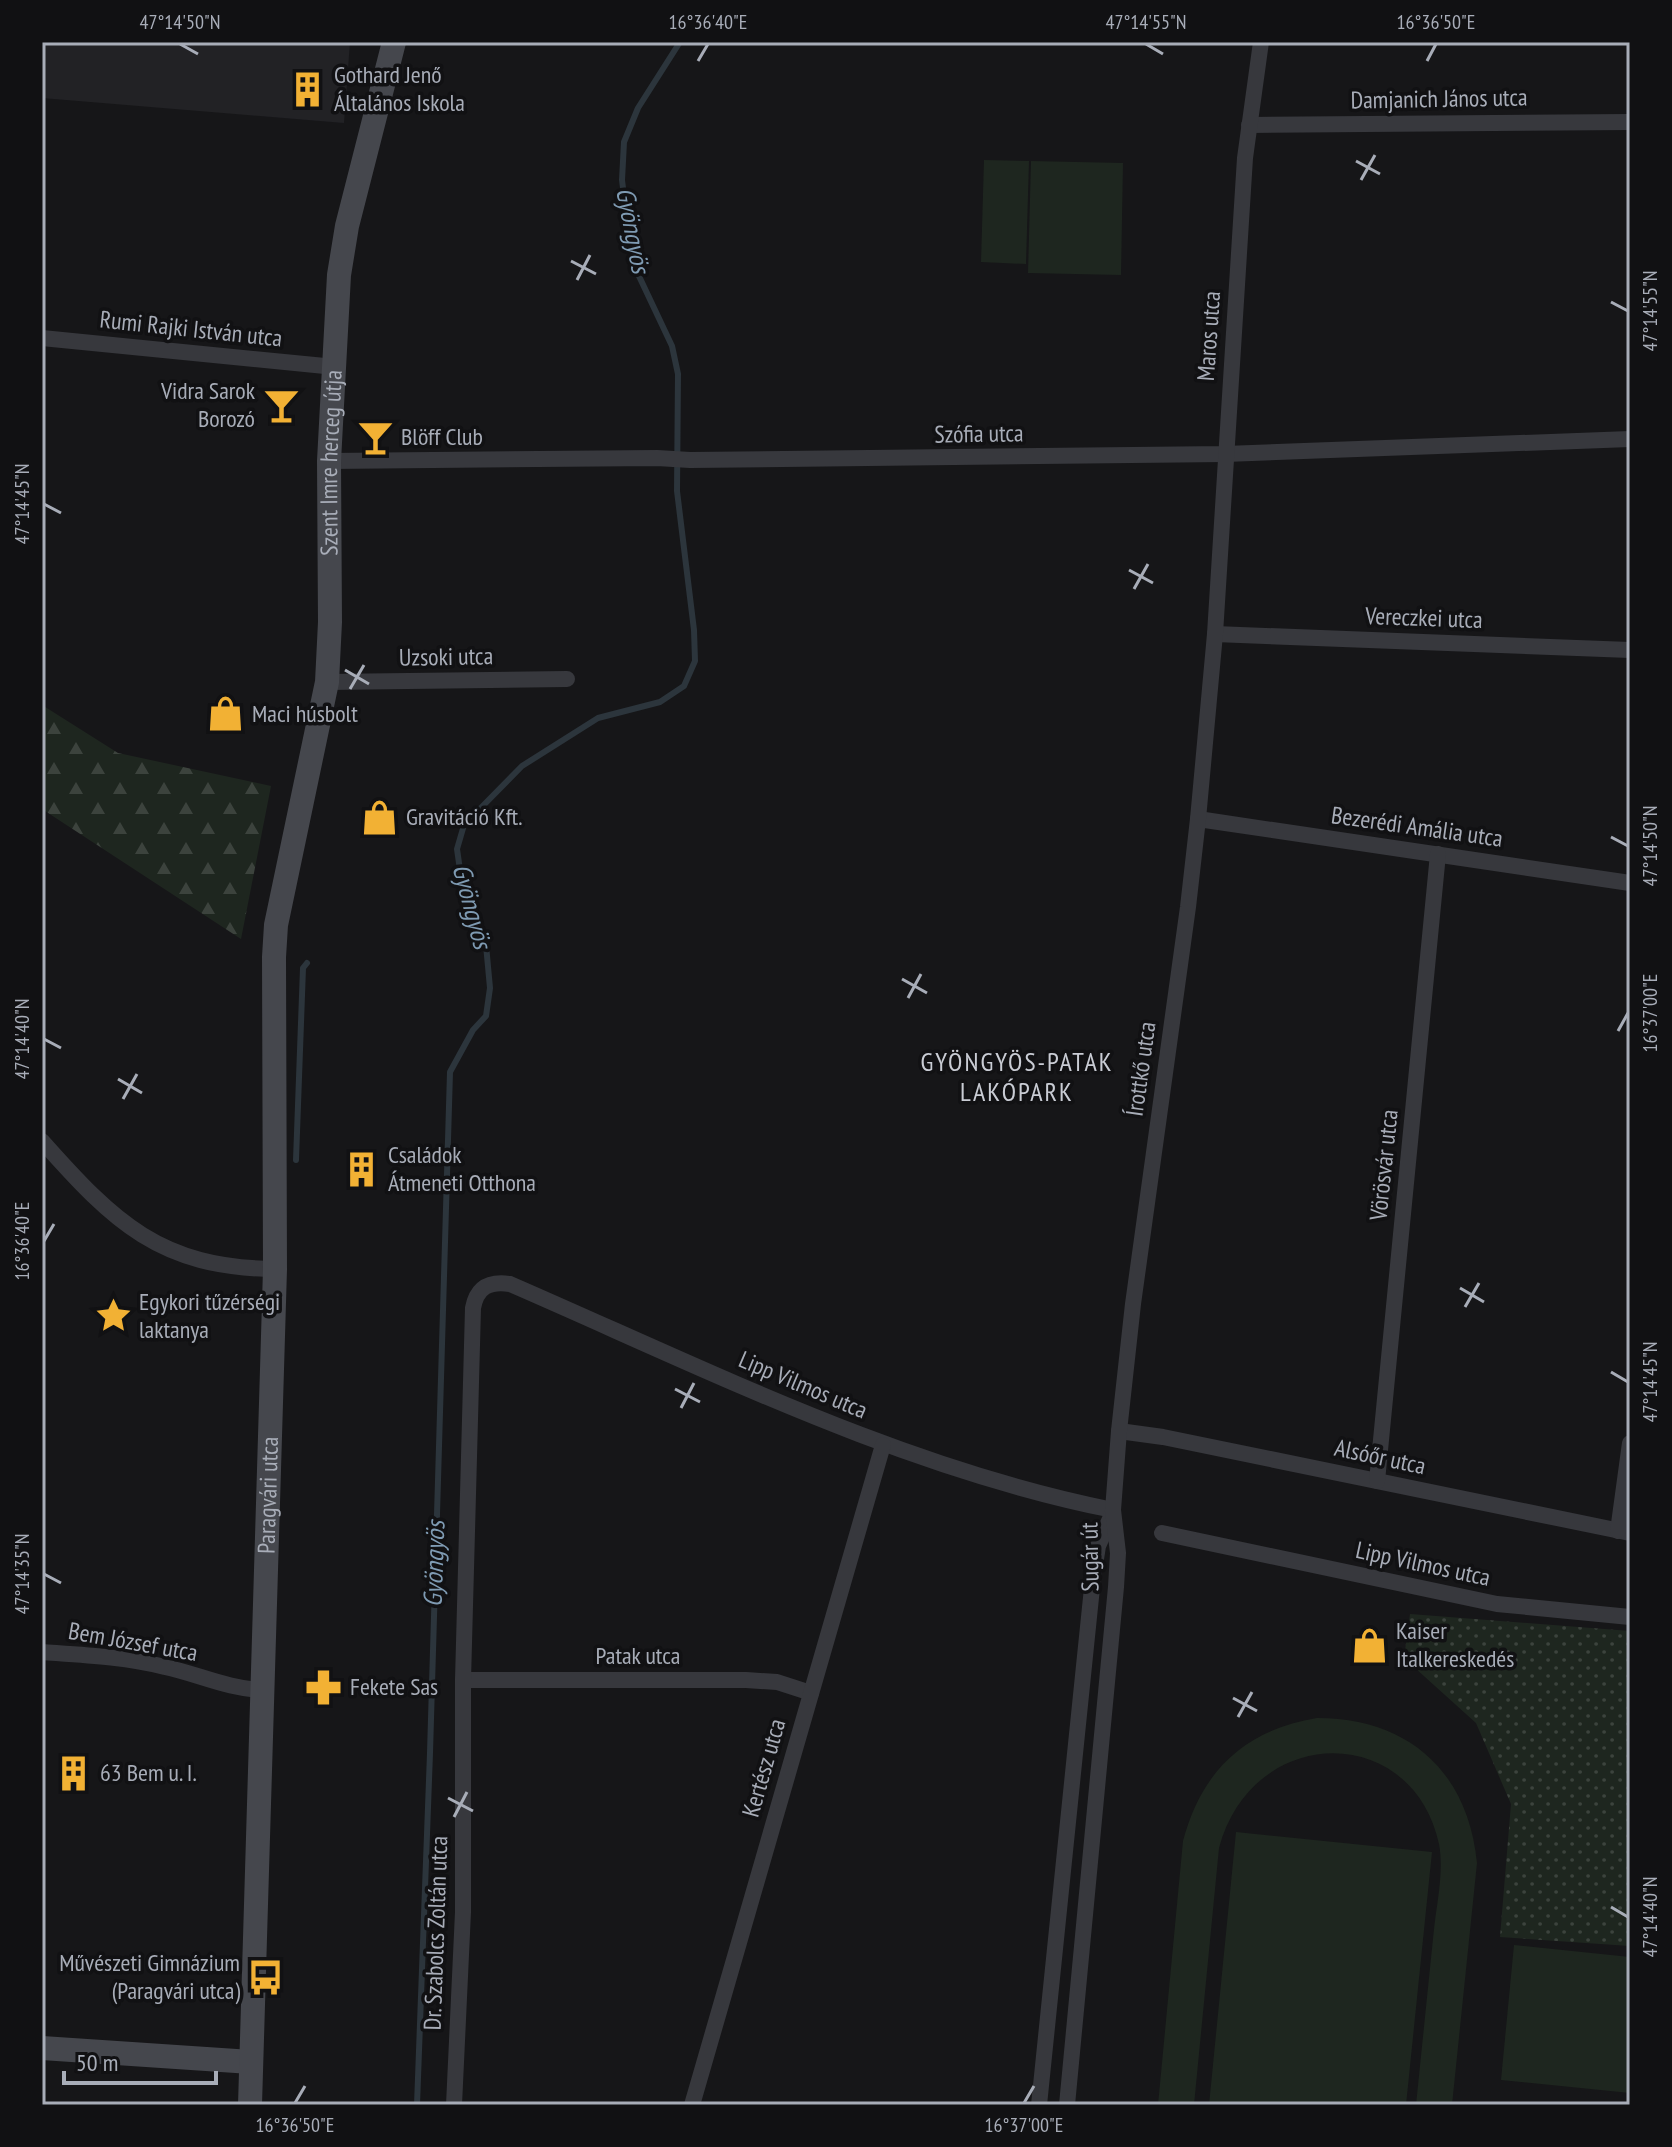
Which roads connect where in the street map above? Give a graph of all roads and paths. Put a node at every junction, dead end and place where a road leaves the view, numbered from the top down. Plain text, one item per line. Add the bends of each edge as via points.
1 (394, 42) edge
2 (1261, 42) edge
3 (1630, 122) edge
4 (1249, 125) junction
5 (42, 338) edge
6 (335, 367) junction
7 (1630, 439) edge
8 (1225, 454) junction
9 (329, 461) junction
10 (1215, 634) junction
11 (1630, 650) edge
12 (567, 679) dead end
13 (327, 682) junction
14 (1198, 819) junction
15 (1438, 854) junction
16 (1630, 883) edge
17 (284, 887) joint
18 (42, 1141) edge
19 (275, 1269) junction
20 (483, 1286) joint
21 (1119, 1431) junction
22 (1630, 1443) edge
23 (883, 1445) junction
24 (1377, 1481) junction
25 (1113, 1510) junction
26 (1624, 1532) edge
27 (1162, 1533) dead end
28 (1630, 1617) edge
29 (42, 1652) edge
30 (463, 1680) junction
31 (262, 1690) junction
32 (811, 1693) junction
33 (42, 2048) edge
34 (251, 2062) junction
35 (250, 2105) edge
36 (454, 2105) edge
37 (692, 2105) edge
38 (1039, 2105) edge
39 (1067, 2105) edge

1 - 6 street, Szent Imre herceg útja via 347,226
2 - 4 street, Maros utca
3 - 4 street, Damjanich János utca
4 - 8 street, Maros utca
5 - 6 street, Rumi Rajki István utca
6 - 9 street, Szent Imre herceg útja
7 - 8 street, Szófia utca
8 - 9 street, Szófia utca
8 - 10 street, Maros utca
9 - 13 street, Szent Imre herceg útja
10 - 11 street, Vereczkei utca
10 - 14 street, Írottkő utca
12 - 13 street, Uzsoki utca
13 - 17 street, Szent Imre herceg útja
14 - 15 street, Bezerédi Amália utca
14 - 21 street, Írottkő utca
15 - 16 street, Bezerédi Amália utca
15 - 24 street, Vörösvár utca
17 - 19 street, Paragvári utca via 274,957
18 - 19 street via 91,1196 158,1244 233,1268
19 - 31 street, Paragvári utca
20 - 23 street, Lipp Vilmos utca via 510,1284
20 - 30 street, Dr. Szabolcs Zoltán utca via 473,1308
21 - 24 street, Alsóőr utca
21 - 25 street, Írottkő utca
22 - 26 street
23 - 25 street, Lipp Vilmos utca
23 - 32 street, Kertész utca
24 - 26 street, Alsóőr utca
25 - 38 street, Sugár út via 1098,1546 1093,1578
25 - 39 street, Sugár út via 1116,1587
27 - 28 street, Lipp Vilmos utca via 1483,1602
29 - 31 street, Bem József utca via 134,1661
30 - 32 street, Patak utca via 746,1680 777,1682
30 - 36 street, Dr. Szabolcs Zoltán utca via 463,1912
31 - 34 street, Paragvári utca
32 - 37 street, Kertész utca
33 - 34 street
34 - 35 street, Paragvári utca

